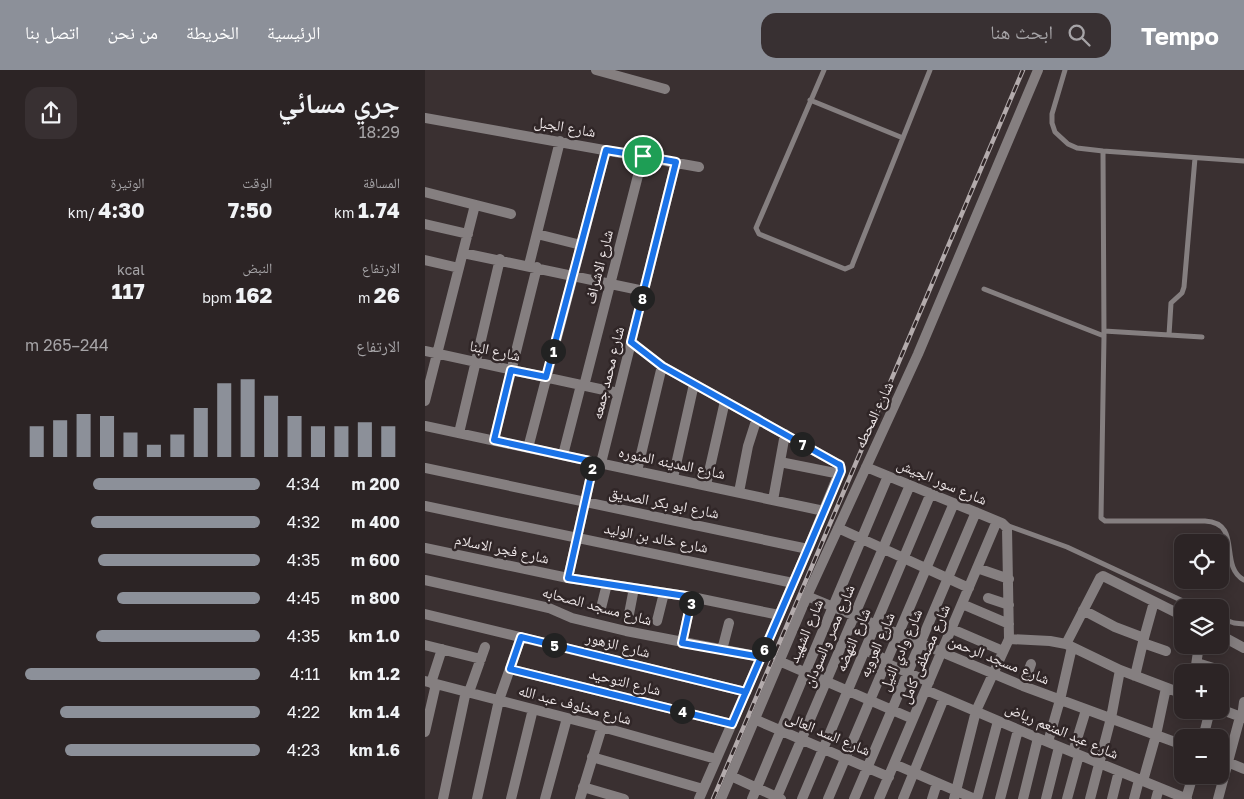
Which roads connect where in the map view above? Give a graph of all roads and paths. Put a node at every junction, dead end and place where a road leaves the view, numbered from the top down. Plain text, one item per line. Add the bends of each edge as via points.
1 (596, 70) edge
2 (824, 70) edge
3 (930, 70) edge
4 (1038, 70) edge
5 (1065, 70) edge
6 (665, 89) dead end
7 (811, 100) junction
8 (425, 118) edge
9 (903, 138) junction
10 (560, 142) junction
11 (606, 150) junction
12 (1103, 151) junction
13 (643, 156) junction
14 (1195, 158) junction
15 (1244, 161) edge
16 (676, 162) junction
17 (699, 166) dead end
18 (425, 192) edge
19 (475, 205) junction
20 (511, 214) dead end
21 (425, 224) edge
22 (468, 234) junction
23 (537, 234) junction
24 (581, 245) junction
25 (463, 253) junction
26 (500, 259) junction
27 (425, 260) edge
28 (533, 266) junction
29 (459, 268) junction
30 (573, 275) junction
31 (610, 283) junction
32 (984, 289) dead end
33 (643, 291) junction
34 (1104, 333) junction
35 (1169, 335) junction
36 (1202, 337) dead end
37 (631, 342) junction
38 (425, 351) edge
39 (437, 353) junction
40 (475, 362) junction
41 (662, 366) junction
42 (511, 370) junction
43 (546, 377) junction
44 (694, 384) junction
45 (583, 385) junction
46 (618, 393) junction
47 (425, 401) edge
48 (725, 401) junction
49 (757, 418) junction
50 (425, 426) edge
51 (459, 433) junction
52 (785, 434) junction
53 (494, 440) junction
54 (528, 448) junction
55 (563, 455) junction
56 (598, 462) junction
57 (780, 462) junction
58 (866, 467) junction
59 (425, 468) edge
60 (637, 471) junction
61 (840, 474) junction
62 (888, 476) junction
63 (673, 478) junction
64 (706, 485) junction
65 (910, 485) junction
66 (739, 492) junction
67 (931, 494) junction
68 (773, 500) junction
69 (585, 502) junction
70 (954, 503) junction
71 (425, 506) edge
72 (825, 510) junction
73 (976, 512) junction
74 (1001, 523) junction
75 (838, 528) junction
76 (577, 538) junction
77 (861, 539) junction
78 (425, 548) edge
79 (808, 549) junction
80 (883, 549) junction
81 (904, 558) junction
82 (977, 568) junction
83 (926, 569) junction
84 (568, 578) junction
85 (948, 578) junction
86 (1009, 579) junction
87 (425, 580) edge
88 (1244, 580) edge
89 (793, 583) junction
90 (607, 584) junction
91 (634, 588) junction
92 (969, 588) junction
93 (664, 593) junction
94 (807, 596) junction
95 (692, 597) junction
96 (987, 598) dead end
97 (1179, 599) edge
98 (1155, 602) junction
99 (962, 604) junction
100 (1009, 605) junction
101 (833, 606) junction
102 (601, 608) dead end
103 (1083, 610) junction
104 (1174, 612) edge
105 (425, 614) edge
106 (629, 614) dead end
107 (779, 615) junction
108 (854, 616) junction
109 (657, 621) dead end
110 (1229, 621) edge
111 (729, 623) dead end
112 (1009, 624) junction
113 (1244, 624) edge
114 (876, 625) junction
115 (952, 629) junction
116 (898, 634) junction
117 (521, 637) junction
118 (1009, 639) junction
119 (1229, 640) edge
120 (1143, 641) junction
121 (682, 643) junction
122 (920, 643) junction
123 (425, 645) edge
124 (1069, 645) junction
125 (485, 647) dead end
126 (1244, 648) edge
127 (442, 649) junction
128 (722, 650) junction
129 (865, 650) junction
130 (1003, 651) junction
131 (1166, 651) dead end
132 (942, 652) junction
133 (761, 657) junction
134 (481, 658) junction
135 (887, 661) junction
136 (779, 662) junction
137 (1031, 664) dead end
138 (510, 669) junction
139 (1120, 670) junction
140 (805, 672) junction
141 (908, 672) junction
142 (993, 673) junction
143 (1135, 676) junction
144 (826, 681) junction
145 (431, 683) edge
146 (927, 686) junction
147 (1023, 686) junction
148 (1166, 688) junction
149 (847, 691) junction
150 (1174, 691) edge
151 (467, 692) junction
152 (746, 692) junction
153 (944, 698) junction
154 (499, 700) junction
155 (870, 700) junction
156 (1060, 700) junction
157 (1244, 702) edge
158 (533, 709) junction
159 (891, 710) junction
160 (1086, 710) junction
161 (976, 711) junction
162 (1229, 712) edge
163 (1242, 717) edge
164 (567, 718) junction
165 (1111, 718) junction
166 (754, 719) junction
167 (913, 719) junction
168 (998, 721) junction
169 (732, 724) junction
170 (602, 727) junction
171 (781, 730) junction
172 (1018, 730) junction
173 (425, 732) edge
174 (1156, 735) junction
175 (1038, 738) junction
176 (801, 739) junction
177 (1048, 742) junction
178 (1174, 742) edge
179 (1059, 747) junction
180 (823, 749) junction
181 (1229, 749) edge
182 (1076, 754) junction
183 (592, 757) junction
184 (846, 758) junction
185 (716, 760) junction
186 (1099, 763) junction
187 (1229, 763) edge
188 (894, 764) junction
189 (867, 767) junction
190 (1244, 768) edge
191 (1119, 771) junction
192 (913, 773) junction
193 (731, 776) junction
194 (889, 776) junction
195 (1141, 780) junction
196 (937, 783) junction
197 (1189, 784) edge
198 (1220, 784) edge
199 (583, 787) junction
200 (757, 788) junction
201 (1159, 788) junction
202 (701, 794) edge
203 (955, 795) edge
204 (778, 798) edge
205 (1025, 798) edge
206 (1182, 798) edge
207 (443, 799) edge
208 (477, 799) edge
209 (511, 799) edge
210 (545, 799) edge
211 (580, 799) edge
212 (624, 799) edge
213 (721, 799) edge
214 (752, 799) edge
215 (802, 799) edge
216 (828, 799) edge
217 (853, 799) edge
218 (879, 799) edge
219 (903, 799) edge
220 (932, 799) edge
221 (976, 799) edge
222 (1001, 799) edge
223 (1046, 799) edge
224 (1067, 799) edge
225 (1090, 799) edge
226 (1111, 799) edge
227 (1134, 799) edge
228 (1156, 799) edge
229 (1218, 799) edge

1 - 6 street
2 - 7 lane
3 - 9 lane
4 - 58 street, شارع المحطه via 918,354
5 - 12 lane via 1051,114 1055,132 1077,148
7 - 9 lane
7 - 9 lane via 756,228 759,234 841,268 852,266
8 - 10 street, شارع الجبل
10 - 11 street, شارع الجبل
10 - 23 street
11 - 13 street, شارع الجبل
11 - 24 street
12 - 14 lane
12 - 34 lane
13 - 16 street, شارع الجبل
13 - 31 street, شارع الاشراف
14 - 15 lane
14 - 35 lane via 1184,287 1171,303
16 - 17 street, شارع الجبل
16 - 33 street, شارع محمد جمعه
18 - 19 street
19 - 20 street
19 - 22 street
21 - 22 street
22 - 25 street
23 - 24 street
23 - 28 street
24 - 30 street
25 - 26 street
25 - 29 street
26 - 28 street
26 - 40 street
27 - 29 street
28 - 30 street
28 - 42 street
29 - 39 street
30 - 31 street
30 - 43 street
31 - 33 street
31 - 45 street, شارع الاشراف
32 - 34 lane
33 - 37 street, شارع محمد جمعه
34 - 35 lane
34 - 88 lane via 1103,520 1205,520 1220,523 1225,529 1235,573
35 - 36 lane
37 - 41 street
37 - 46 street, شارع محمد جمعه
38 - 39 street, شارع البنا
39 - 40 street, شارع البنا
39 - 47 street
40 - 42 street, شارع البنا
40 - 51 street
41 - 44 street
41 - 60 street
42 - 43 street, شارع البنا
42 - 53 street
43 - 45 street, شارع البنا
43 - 54 street
44 - 48 street
44 - 63 street
45 - 46 street, شارع البنا
45 - 55 street, شارع الاشراف
46 - 56 street, شارع محمد جمعه
48 - 49 street
48 - 64 street
49 - 52 street
49 - 66 street
50 - 51 street, شارع المدينه المنوره
51 - 53 street, شارع المدينه المنوره
52 - 57 street
52 - 61 street via 840,465
53 - 54 street, شارع المدينه المنوره
54 - 55 street, شارع المدينه المنوره
55 - 56 street, شارع المدينه المنوره
56 - 60 street, شارع المدينه المنوره
56 - 69 street, شارع محمد جمعه
57 - 61 street
57 - 68 street
58 - 62 street, شارع سور الجيش
58 - 75 street, شارع المحطه
59 - 69 street, شارع ابو بكر الصديق
60 - 63 street, شارع المدينه المنوره
61 - 72 street
62 - 65 street, شارع سور الجيش
62 - 77 street, شارع الشهيد
63 - 64 street, شارع المدينه المنوره
64 - 66 street, شارع المدينه المنوره
65 - 67 street, شارع سور الجيش
65 - 80 street, شارع مصر والسودان
66 - 68 street, شارع المدينه المنوره
67 - 70 street, شارع سور الجيش
67 - 81 street, شارع النهضه
68 - 72 street, شارع المدينه المنوره
69 - 76 street, شارع محمد جمعه
69 - 79 street, شارع ابو بكر الصديق
70 - 73 street, شارع سور الجيش
70 - 83 street, شارع العروبه
71 - 76 street, شارع خالد بن الوليد
72 - 79 street
73 - 74 street, شارع سور الجيش
73 - 85 street, شارع وادي النيل
74 - 82 street, شارع مصطفى كامل
74 - 86 street via 1007,528
74 - 97 lane via 1067,547
75 - 77 street
75 - 94 street, شارع المحطه
76 - 84 street, شارع محمد جمعه
76 - 89 street, شارع خالد بن الوليد
77 - 80 street
77 - 101 street, شارع الشهيد
78 - 84 street, شارع فجر الاسلام
79 - 89 street
80 - 81 street
80 - 108 street, شارع مصر والسودان
81 - 83 street
81 - 114 street, شارع النهضه
82 - 86 street
82 - 92 street, شارع مصطفى كامل
83 - 85 street
83 - 116 street, شارع العروبه
84 - 90 street, شارع فجر الاسلام
85 - 92 street
85 - 122 street, شارع وادي النيل
86 - 100 street
87 - 121 street, شارع مسجد الصحابه
89 - 107 street
90 - 91 street, شارع فجر الاسلام
90 - 102 street
91 - 93 street, شارع فجر الاسلام
91 - 106 street
92 - 99 street, شارع مصطفى كامل
93 - 95 street, شارع فجر الاسلام
93 - 109 street
94 - 101 street, شارع مسجد الرحمن
94 - 136 street, شارع المحطه
95 - 107 street, شارع فجر الاسلام
95 - 121 street
96 - 100 street
98 - 103 street via 1104,576
98 - 104 street
98 - 120 street
99 - 112 street
99 - 115 street, شارع مصطفى كامل
100 - 112 street
101 - 108 street, شارع مسجد الرحمن
101 - 140 street, شارع الشهيد
103 - 120 street
103 - 124 street
105 - 117 street, شارع الزهور
107 - 133 street
108 - 114 street, شارع مسجد الرحمن
108 - 144 street, شارع مصر والسودان
110 - 113 lane
111 - 128 street
112 - 118 street
114 - 116 street, شارع مسجد الرحمن
114 - 129 street, شارع النهضه
115 - 130 street
115 - 132 street, شارع مصطفى كامل
116 - 122 street, شارع مسجد الرحمن
116 - 135 street, شارع العروبه
117 - 138 street
117 - 152 street, شارع الزهور
118 - 124 street
118 - 130 street
119 - 126 street
120 - 131 street
120 - 143 street
121 - 128 street, شارع مسجد الصحابه
122 - 132 street, شارع مسجد الرحمن
122 - 141 street, شارع وادي النيل
123 - 127 street
124 - 139 street
124 - 156 street
125 - 134 street
127 - 134 street
127 - 145 street
128 - 133 street, شارع مسجد الصحابه
129 - 135 street, شارع عبد المنعم رياض
129 - 149 street, شارع النهضه
130 - 142 street
132 - 142 street, شارع مسجد الرحمن
132 - 146 street, شارع مصطفى كامل
133 - 152 street
134 - 151 street
135 - 141 street, شارع عبد المنعم رياض
135 - 155 street, شارع العروبه
136 - 140 street
136 - 166 street, شارع المحطه
137 - 147 street
138 - 154 street
138 - 169 street, شارع التوحيد
139 - 143 street
139 - 165 street
140 - 144 street
140 - 171 street, شارع الشهيد
141 - 146 street, شارع عبد المنعم رياض
141 - 159 street, شارع وادي النيل
142 - 147 street, شارع مسجد الرحمن
142 - 161 street
143 - 148 street
144 - 149 street
144 - 176 street, شارع مصر والسودان
145 - 151 street, شارع مخلوف عبد الله
145 - 173 street
146 - 153 street, شارع عبد المنعم رياض
146 - 167 street, شارع مصطفى كامل
147 - 156 street, شارع مسجد الرحمن
148 - 150 street
148 - 174 street
149 - 155 street
149 - 180 street, شارع النهضه
151 - 154 street, شارع مخلوف عبد الله
151 - 207 street
152 - 169 street
153 - 161 street, شارع عبد المنعم رياض
153 - 192 street
154 - 158 street, شارع مخلوف عبد الله
154 - 208 street
155 - 159 street
155 - 184 street, شارع العروبه
156 - 160 street, شارع مسجد الرحمن
156 - 177 street
157 - 163 street
158 - 164 street, شارع مخلوف عبد الله
158 - 209 street
159 - 167 street
159 - 189 street, شارع وادي النيل
160 - 165 street, شارع مسجد الرحمن
160 - 182 street
161 - 168 street, شارع عبد المنعم رياض
161 - 203 street
162 - 163 street
163 - 181 street
164 - 170 street, شارع مخلوف عبد الله
164 - 210 street
165 - 174 street, شارع مسجد الرحمن
165 - 186 street
166 - 171 street, شارع السد العالى
166 - 193 street, شارع المحطه
167 - 188 street, شارع مصطفى كامل
168 - 172 street, شارع عبد المنعم رياض
168 - 221 street
169 - 185 street
170 - 183 street
170 - 185 street, شارع مخلوف عبد الله
171 - 176 street, شارع السد العالى
171 - 200 street, شارع الشهيد
172 - 175 street, شارع عبد المنعم رياض
172 - 222 street
174 - 178 street, شارع مسجد الرحمن
174 - 195 street
175 - 177 street, شارع عبد المنعم رياض
175 - 205 street
176 - 180 street, شارع السد العالى
176 - 204 street, شارع مصر والسودان
177 - 179 street, شارع عبد المنعم رياض
179 - 182 street, شارع عبد المنعم رياض
179 - 223 street
180 - 184 street, شارع السد العالى
180 - 215 street, شارع النهضه
182 - 186 street, شارع عبد المنعم رياض
182 - 224 street
183 - 199 street
183 - 202 street
184 - 189 street, شارع السد العالى
184 - 216 street, شارع العروبه
185 - 202 street
186 - 191 street, شارع عبد المنعم رياض
186 - 225 street
187 - 190 street
188 - 192 street
188 - 194 street, شارع مصطفى كامل
189 - 194 street, شارع السد العالى
189 - 217 street, شارع وادي النيل
191 - 195 street, شارع عبد المنعم رياض
191 - 226 street
192 - 196 street
192 - 219 street
193 - 200 street
193 - 213 street, شارع المحطه
194 - 218 street, شارع مصطفى كامل
195 - 201 street, شارع عبد المنعم رياض
195 - 227 street
196 - 203 street
196 - 220 street
197 - 206 street
198 - 229 street
199 - 211 street
199 - 212 street
200 - 204 street
200 - 214 street, شارع الشهيد
201 - 206 street, شارع عبد المنعم رياض
201 - 228 street
203 - 221 street

